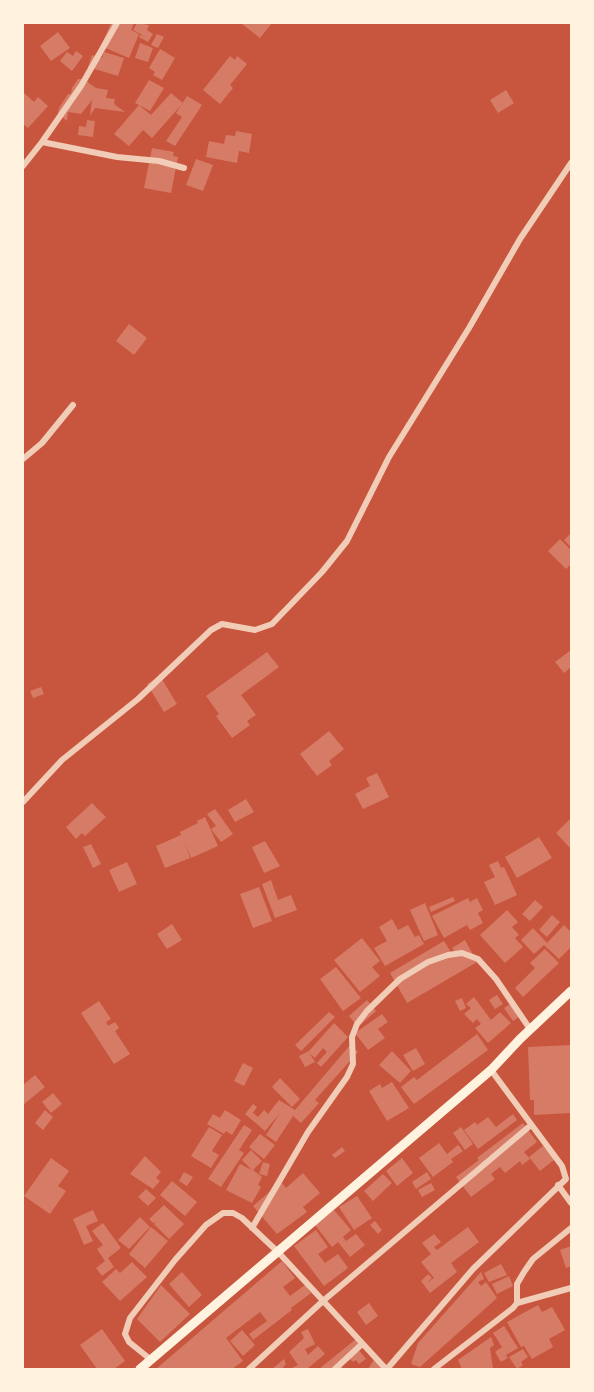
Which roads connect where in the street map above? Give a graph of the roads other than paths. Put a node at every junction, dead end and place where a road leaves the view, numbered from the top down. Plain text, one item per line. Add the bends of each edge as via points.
1 (117, 23) edge
2 (42, 142) junction
3 (571, 163) edge
4 (23, 166) edge
5 (184, 168) dead end
6 (73, 405) dead end
7 (23, 459) edge
8 (23, 802) edge
9 (571, 991) edge
10 (530, 1029) junction
11 (491, 1070) junction
12 (531, 1125) junction
13 (558, 1185) junction
14 (571, 1203) edge
15 (252, 1228) junction
16 (571, 1228) edge
17 (279, 1252) junction
18 (571, 1288) edge
19 (323, 1301) junction
20 (517, 1303) junction
21 (362, 1344) junction
22 (150, 1359) junction
23 (140, 1369) edge
24 (249, 1369) edge
25 (335, 1369) edge
26 (387, 1369) edge
27 (435, 1369) edge

1 - 2 street
2 - 4 street
2 - 5 street
3 - 8 street via 389,457 347,541 323,572 272,624 254,630 222,624 211,630 138,699 62,760
6 - 7 street
9 - 10 main road
10 - 11 main road
10 - 15 street via 478,959 462,953 448,955 400,979 357,1024 347,1077 308,1132
11 - 12 street
11 - 17 main road
12 - 13 street via 566,1172 566,1179
12 - 19 street
13 - 14 street
13 - 26 street via 473,1269
15 - 17 street
15 - 22 street via 233,1213 223,1213 206,1224 175,1260 125,1330 129,1342
16 - 20 street via 533,1259 517,1284
17 - 19 street
17 - 22 main road
18 - 20 street
19 - 21 street
19 - 24 street
20 - 27 street
21 - 25 street
21 - 26 street
22 - 23 main road

